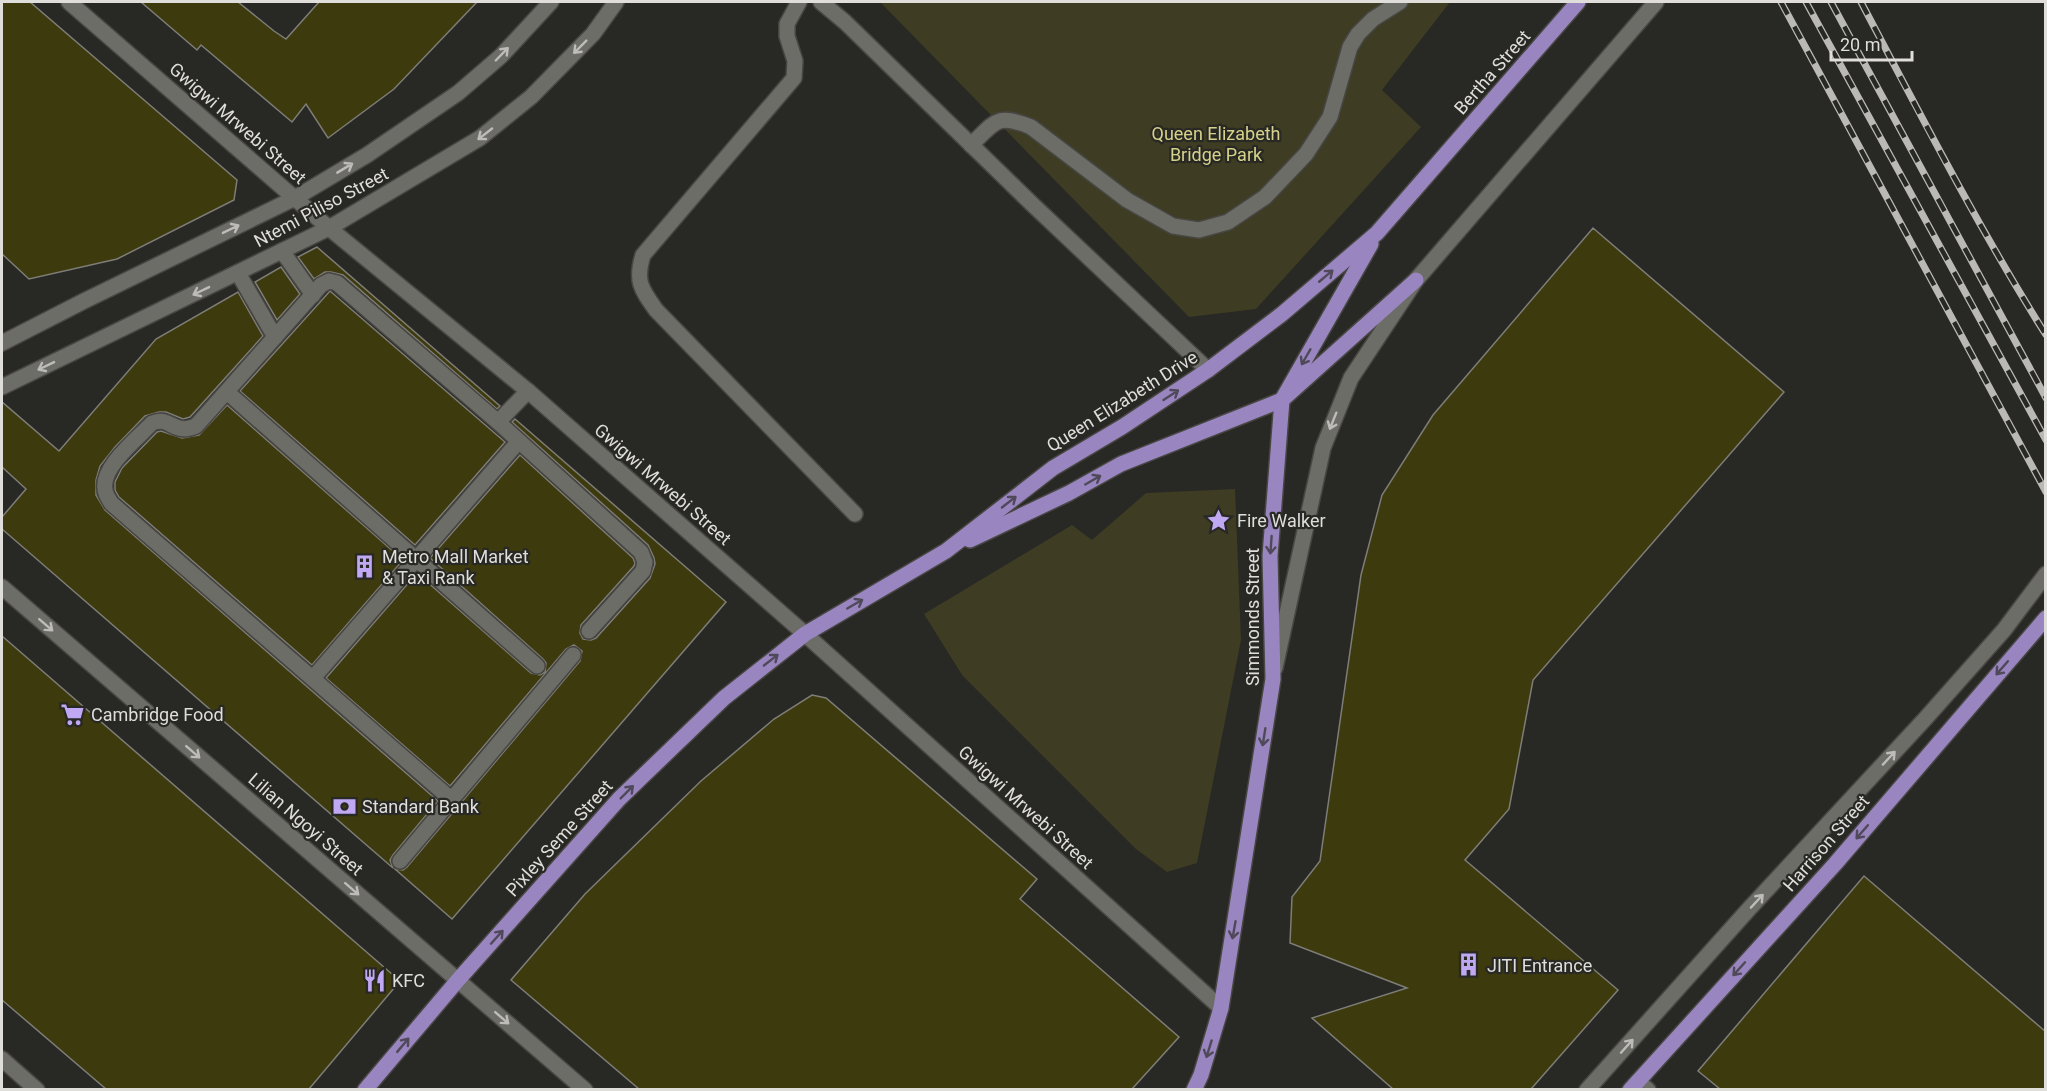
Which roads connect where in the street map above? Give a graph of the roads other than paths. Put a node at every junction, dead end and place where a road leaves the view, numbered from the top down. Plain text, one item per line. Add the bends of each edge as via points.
1 (69, 2) edge
2 (537, 2) edge
3 (551, 2) edge
4 (616, 2) edge
5 (799, 2) edge
6 (821, 2) edge
7 (1400, 2) edge
8 (1578, 2) edge
9 (1656, 2) edge
10 (522, 32) junction
11 (971, 145) junction
12 (1435, 168) joint
13 (295, 198) junction
14 (329, 228) junction
15 (1377, 233) junction
16 (282, 251) junction
17 (238, 273) junction
18 (1416, 280) junction
19 (313, 295) junction
20 (276, 337) junction
21 (2, 343) edge
22 (1208, 370) junction
23 (2, 387) edge
24 (528, 391) junction
25 (226, 392) junction
26 (1282, 400) junction
27 (498, 422) junction
28 (519, 441) junction
29 (855, 514) dead end
30 (946, 551) junction
31 (417, 560) junction
32 (2046, 574) edge
33 (2, 587) edge
34 (2043, 621) edge
35 (590, 631) dead end
36 (805, 634) junction
37 (573, 655) dead end
38 (537, 666) dead end
39 (313, 678) junction
40 (1273, 679) junction
41 (452, 800) junction
42 (400, 861) dead end
43 (458, 980) junction
44 (1221, 1008) junction
45 (2, 1059) edge
46 (1639, 1087) edge
47 (37, 1089) edge
48 (365, 1089) edge
49 (585, 1089) edge
50 (1194, 1089) edge
51 (1587, 1089) edge

1 - 13 street, Gwigwi Mrwebi Street
2 - 10 street
3 - 10 street, Ntemi Piliso Street
4 -> 14 street, Ntemi Piliso Street via 593,34 531,97 480,138
5 - 29 street via 787,24 795,61 794,78 643,255 638,270 641,289 656,310
6 - 11 street
7 - 11 street via 1358,33 1350,47 1330,117 1306,154 1266,197 1228,222 1199,230 1173,226 1127,200 1031,127 1012,120 1001,120 991,126
8 - 12 main road, Bertha Street
9 - 18 street
13 -> 10 street, Ntemi Piliso Street via 458,93
11 - 22 street
12 - 15 main road, Queen Elizabeth Drive
13 - 14 street, Gwigwi Mrwebi Street
21 -> 13 street, Ntemi Piliso Street
14 - 16 street, Ntemi Piliso Street
14 - 24 street, Gwigwi Mrwebi Street
22 -> 15 main road, Queen Elizabeth Drive via 1282,314
15 -> 26 main road, Simmonds Street
16 - 17 street, Ntemi Piliso Street
16 - 19 street
17 - 20 street
17 -> 23 street, Ntemi Piliso Street
18 - 26 main road
18 -> 40 street via 1351,378 1330,426
19 - 20 street
19 - 27 street via 329,280 337,283
20 - 25 street
30 -> 22 main road, Queen Elizabeth Drive via 1053,468
24 - 27 street
24 - 36 street, Gwigwi Mrwebi Street
25 - 31 street
25 - 39 street via 196,426 181,430 164,421 152,423 111,466 105,490 111,503
30 -> 26 main road via 1069,494 1121,464
26 -> 40 main road, Simmonds Street via 1270,556
27 - 28 street
28 - 31 street
28 - 35 street via 641,552 645,562 644,571
36 -> 30 main road, Queen Elizabeth Drive
31 - 38 street
31 - 39 street
51 -> 32 street via 1925,719 2004,630
33 -> 43 street, Lilian Ngoyi Street
34 -> 46 main road, Harrison Street
43 -> 36 main road, Pixley Seme Street via 627,791 724,698
36 - 44 street, Gwigwi Mrwebi Street
37 - 41 street
39 - 41 street
40 -> 44 main road, Simmonds Street
41 - 42 street
48 -> 43 main road, Pixley Seme Street
43 -> 49 street, Lilian Ngoyi Street
44 -> 50 main road, Simmonds Street
45 - 47 street

